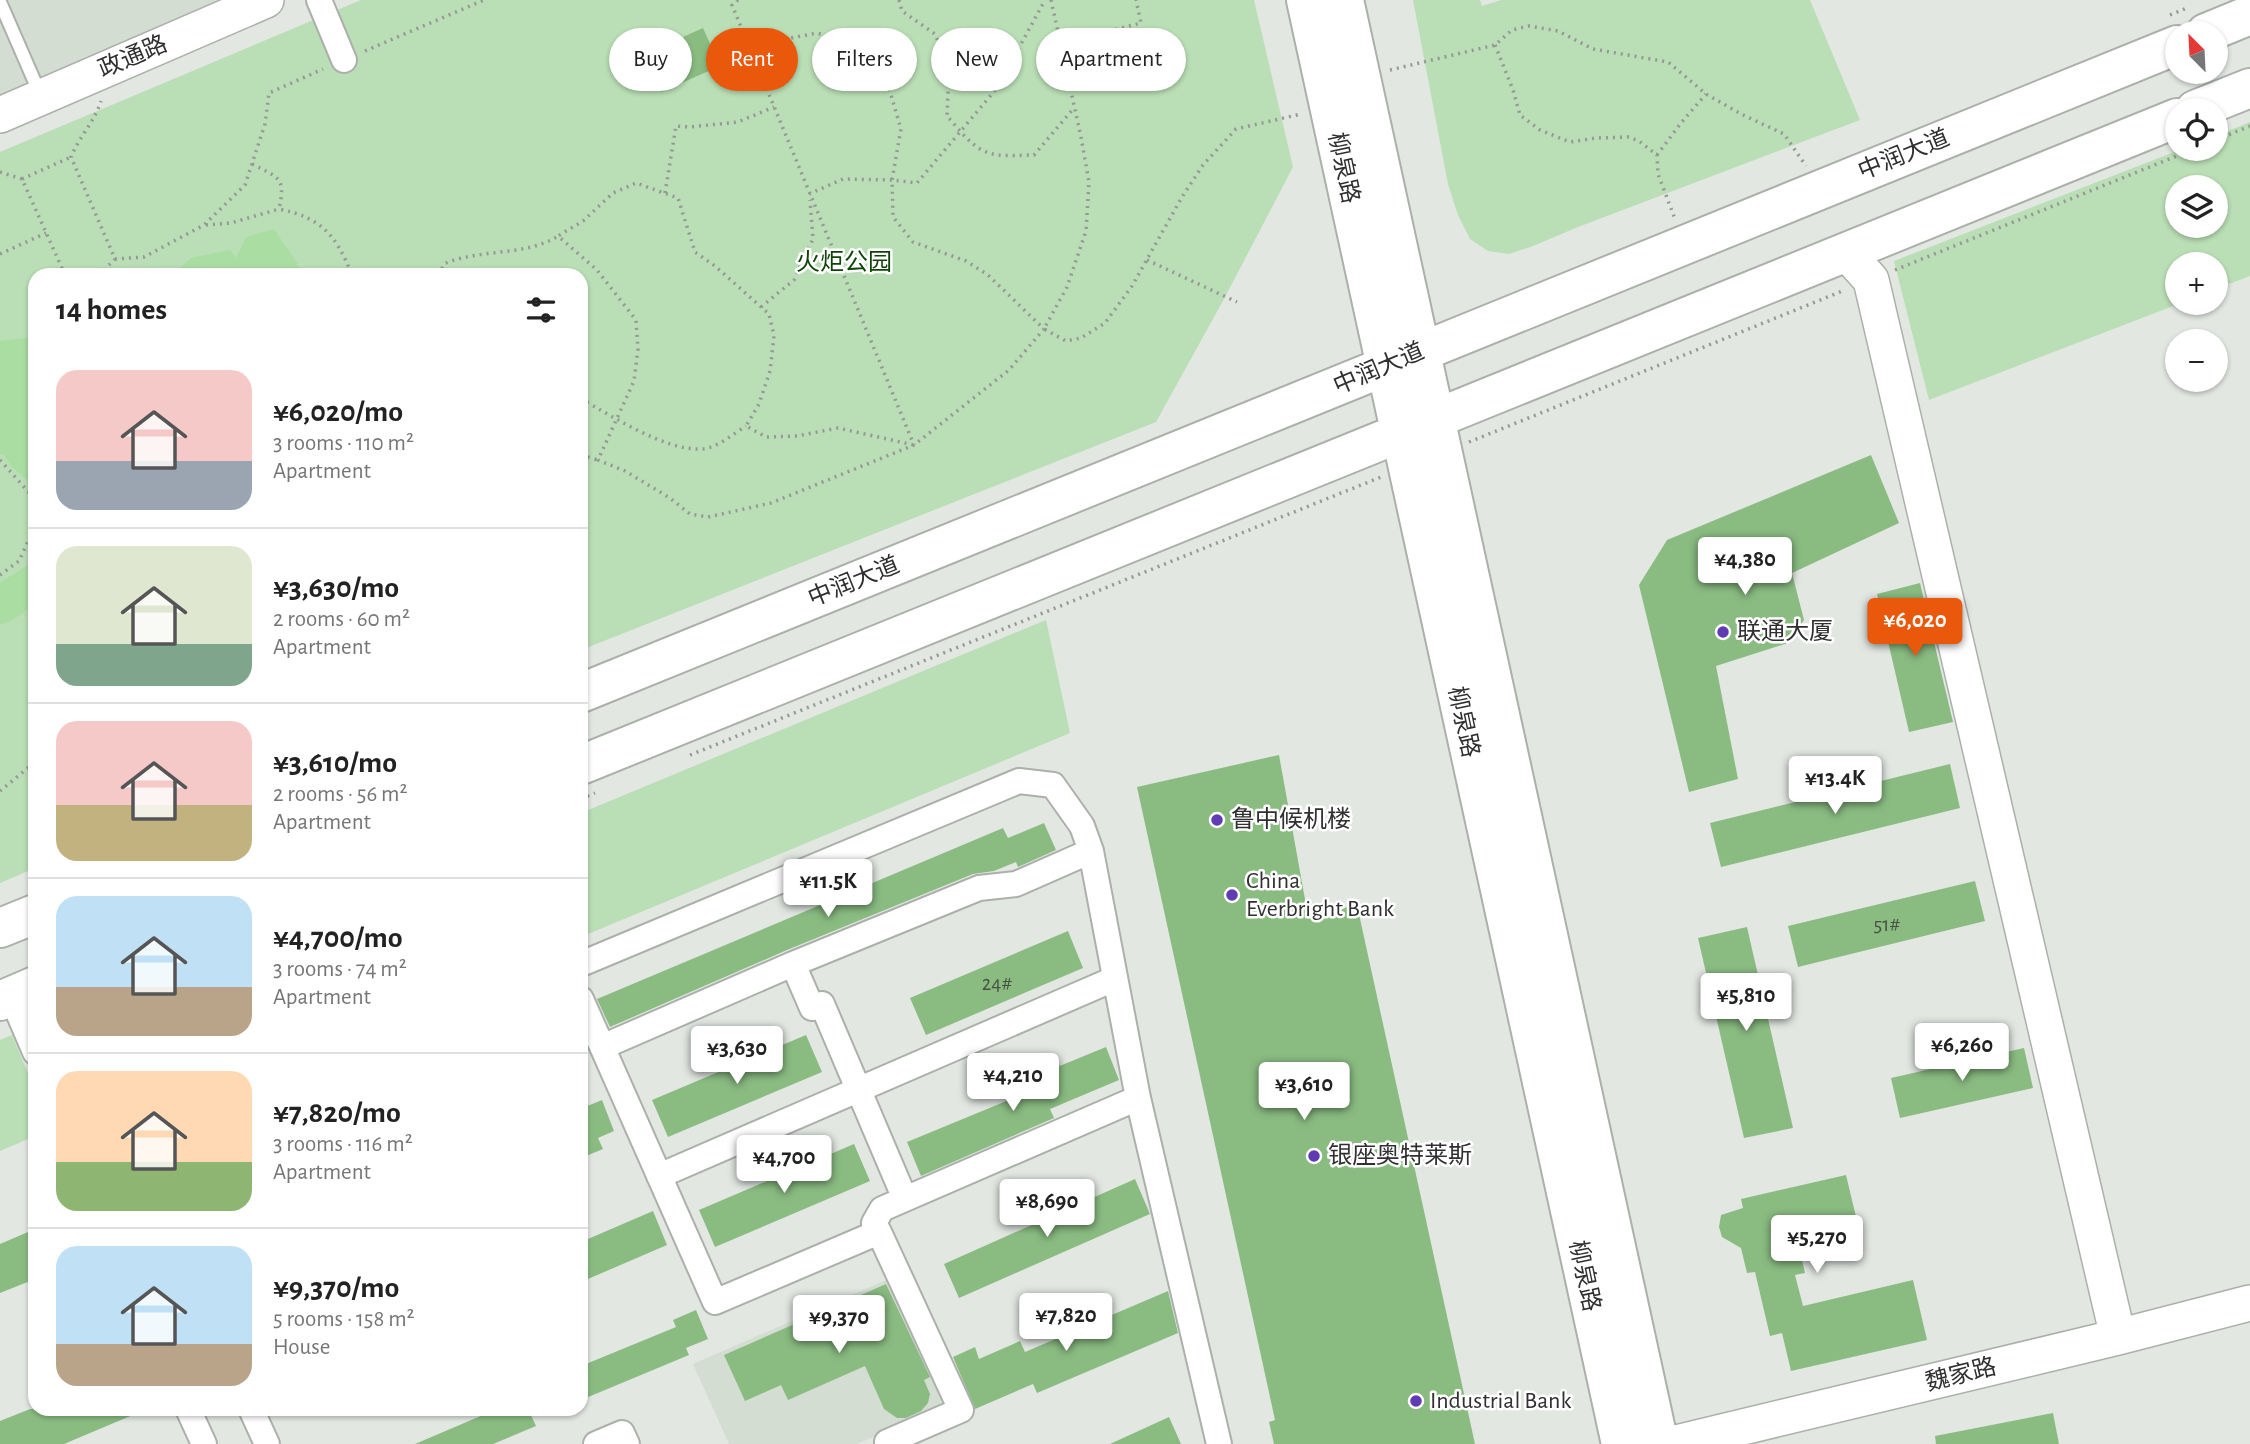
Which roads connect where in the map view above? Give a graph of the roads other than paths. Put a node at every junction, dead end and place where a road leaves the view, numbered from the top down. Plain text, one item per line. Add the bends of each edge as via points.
1 (266, 0) edge
2 (319, 0) edge
3 (1306, 0) edge
4 (1344, 0) edge
5 (0, 2) edge
6 (2250, 15) edge
7 (2228, 24) edge
8 (2165, 50) edge
9 (344, 60) road end
10 (2250, 88) edge
11 (41, 97) junction
12 (2225, 98) edge
13 (2, 108) edge
14 (2165, 123) edge
15 (1846, 252) junction
16 (1403, 359) junction
17 (1435, 418) junction
18 (1400, 433) junction
19 (588, 690) edge
20 (588, 762) edge
21 (1091, 851) junction
22 (28, 917) edge
23 (0, 928) edge
24 (588, 961) edge
25 (793, 964) junction
26 (1114, 979) junction
27 (16, 994) edge
28 (588, 1014) edge
29 (28, 1031) edge
30 (603, 1047) junction
31 (859, 1091) junction
32 (1138, 1098) junction
33 (659, 1176) junction
34 (905, 1199) junction
35 (879, 1232) junction
36 (2250, 1303) edge
37 (2118, 1337) junction
38 (191, 1416) edge
39 (254, 1416) edge
40 (886, 1443) edge
41 (204, 1444) edge
42 (267, 1444) edge
43 (596, 1444) edge
44 (627, 1444) edge
45 (1219, 1444) edge
46 (1621, 1444) edge
47 (1659, 1444) edge
48 (1672, 1444) edge

1 - 11 street, 政通路
2 - 9 street
3 - 16 main road, 柳泉路 via 1329,108
4 - 16 main road, 柳泉路 via 1361,77
5 - 11 lane
6 - 7 main road
8 - 16 main road, 中润大道
10 - 12 main road
11 - 13 street, 政通路
14 - 15 main road
15 - 17 main road
15 - 37 street via 1871,280
16 - 17 main road, 柳泉路
16 - 18 main road, 柳泉路
16 - 19 main road, 中润大道
17 - 18 main road
17 - 47 main road, 柳泉路
18 - 20 main road
18 - 46 main road, 柳泉路
21 - 24 street via 1082,826 1053,785 1019,781
21 - 25 street via 1016,884 979,888
21 - 26 street
22 - 23 main road
25 - 30 street
25 - 31 street via 813,1008 822,1004
26 - 31 street
26 - 32 street
27 - 29 street
28 - 30 street
30 - 33 street
31 - 33 street
31 - 34 street
32 - 34 street
32 - 45 street
33 - 35 street via 715,1302
34 - 35 street via 882,1209 874,1223
35 - 40 street via 961,1410
36 - 37 street, 魏家路
37 - 48 street, 魏家路
38 - 41 street
39 - 42 street
43 - 44 street via 622,1433

